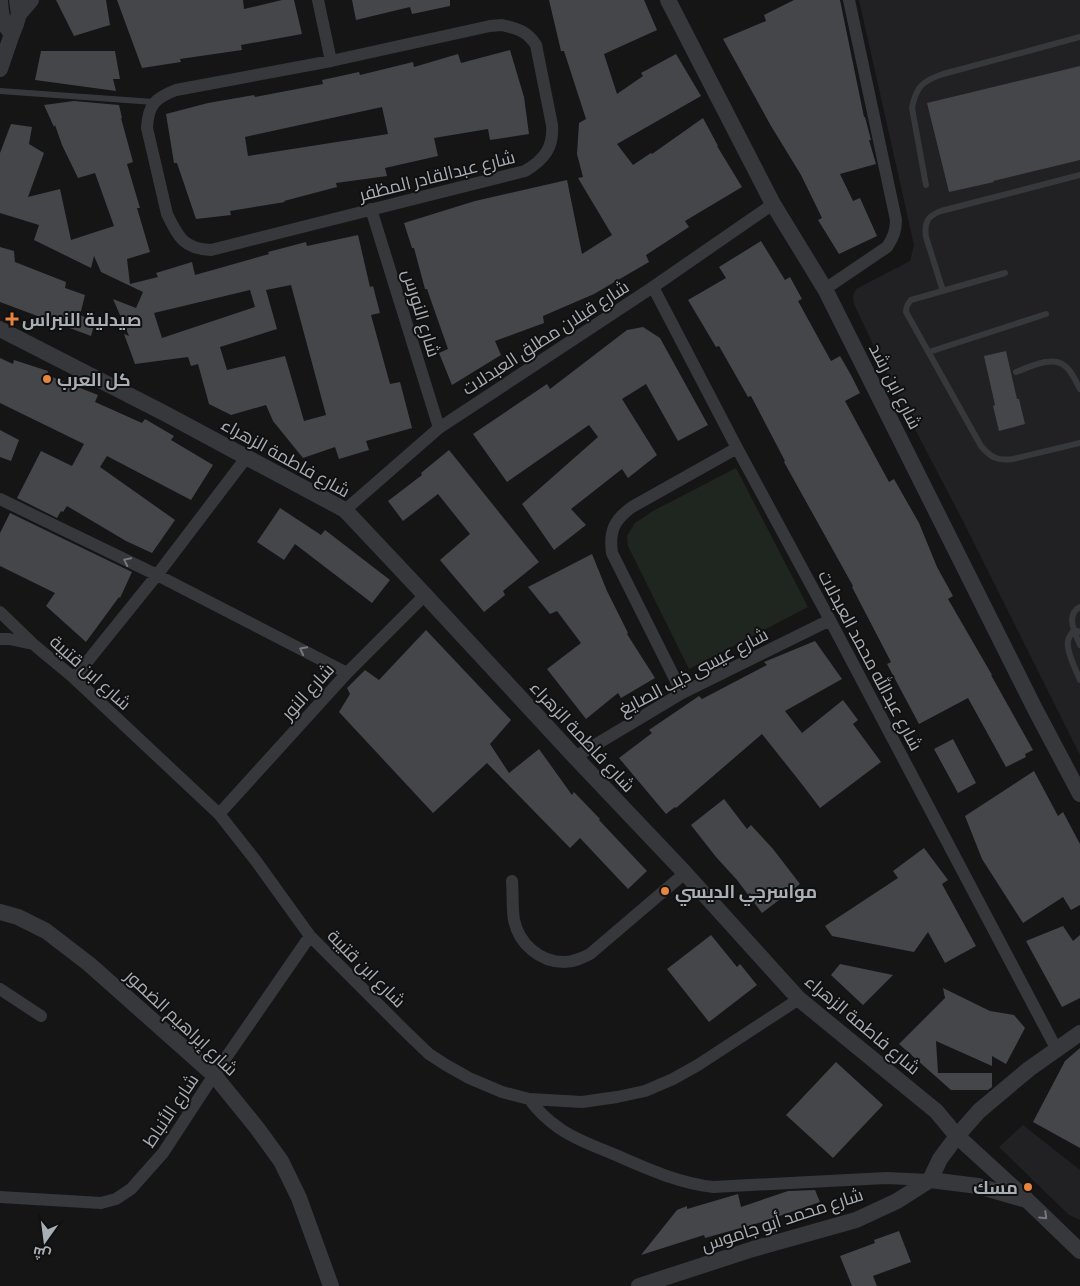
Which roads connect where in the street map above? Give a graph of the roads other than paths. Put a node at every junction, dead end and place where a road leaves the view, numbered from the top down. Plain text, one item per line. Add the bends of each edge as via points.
1 (31, 0) edge
2 (318, 0) edge
3 (668, 0) edge
4 (849, 0) edge
5 (18, 7) edge
6 (0, 12) edge
7 (12, 34) junction
8 (1080, 37) edge
9 (331, 60) junction
10 (0, 69) edge
11 (0, 91) edge
12 (154, 102) junction
13 (1080, 175) edge
14 (926, 185) dead end
15 (773, 204) junction
16 (371, 210) junction
17 (1005, 273) dead end
18 (653, 287) junction
19 (825, 289) junction
20 (943, 291) junction
21 (1046, 314) dead end
22 (0, 329) edge
23 (929, 352) junction
24 (1016, 372) dead end
25 (1080, 389) edge
26 (439, 428) junction
27 (1080, 443) edge
28 (736, 448) junction
29 (246, 458) junction
30 (0, 498) edge
31 (344, 510) junction
32 (157, 575) junction
33 (426, 595) junction
34 (1080, 607) edge
35 (0, 612) edge
36 (830, 620) junction
37 (1077, 631) edge
38 (0, 639) edge
39 (33, 644) junction
40 (1080, 645) edge
41 (347, 673) junction
42 (74, 678) junction
43 (1080, 680) edge
44 (682, 693) junction
45 (575, 757) junction
46 (1080, 794) edge
47 (219, 814) junction
48 (685, 873) junction
49 (512, 881) dead end
50 (0, 912) edge
51 (310, 936) junction
52 (0, 990) edge
53 (799, 999) junction
54 (42, 1016) dead end
55 (1080, 1033) edge
56 (1057, 1050) junction
57 (214, 1075) junction
58 (529, 1099) junction
59 (957, 1136) junction
60 (930, 1180) junction
61 (0, 1197) edge
62 (1027, 1200) junction
63 (1080, 1251) edge
64 (331, 1286) edge
65 (639, 1286) edge

1 - 5 street
2 - 9 street
3 - 15 street, شارع ابن رشد
4 - 19 street via 896,231 887,247
5 - 7 street
6 - 7 street
7 - 10 street
8 - 14 lane via 942,74 921,86 914,96 912,108
9 - 12 street, شارع عبدالقادر المظفر via 176,90
9 - 16 street, شارع عبدالقادر المظفر via 502,25 522,31 536,45 553,135 545,155 537,164 525,171
11 - 12 lane
12 - 16 street, شارع عبدالقادر المظفر via 146,128 167,214 186,244 211,250
13 - 20 lane via 933,214 927,220 926,237
15 - 18 street, شارع قبلان مطلق العبدلات
15 - 19 street, شارع ابن رشد
16 - 26 street, شارع النورس
17 - 20 lane
18 - 26 street, شارع قبلان مطلق العبدلات
18 - 28 street, شارع عبدالله محمد العبدلات
19 - 46 street, شارع ابن رشد
20 - 23 lane via 911,300 906,308
21 - 23 lane
22 - 29 street, شارع فاطمة الزهراء
23 - 27 lane via 981,446 995,458 1013,459
24 - 25 lane via 1045,362 1058,362 1069,370
26 - 31 street, شارع قبلان مطلق العبدلات
28 - 36 street, شارع عبدالله محمد العبدلات
28 - 44 street via 632,507 621,515 612,530 612,553
29 - 31 street, شارع فاطمة الزهراء
29 - 32 street
32 -> 30 street
31 - 33 street, شارع فاطمة الزهراء
41 -> 32 street
32 - 42 street
33 - 41 street, شارع النور
33 - 45 street, شارع فاطمة الزهراء
34 - 37 lane via 1071,618
35 - 39 street, شارع ابن قتيبة
36 - 44 street, شارع عيسى ذيب الصايغ
36 - 56 street, شارع عبدالله محمد العبدلات
37 - 40 lane
37 - 43 lane via 1070,635 1068,648
38 - 39 street
39 - 42 street, شارع ابن قتيبة
41 - 47 street, شارع النور
42 - 47 street, شارع ابن قتيبة
44 - 45 street, شارع عيسى ذيب الصايغ
45 - 48 street, شارع فاطمة الزهراء
47 - 51 street, شارع ابن قتيبة
48 - 49 street via 590,954 565,962 541,956 524,942 514,920
48 - 53 street, شارع فاطمة الزهراء
50 - 57 street, شارع إبراهيم الضمور via 46,931 89,964
51 - 57 street, شارع الأنباط
51 - 58 street, شارع ابن قتيبة via 429,1054 469,1078
52 - 54 street
53 - 58 street, شارع ابن قتيبة via 698,1065 645,1091 582,1102
53 - 59 street, شارع فاطمة الزهراء via 936,1111
55 - 56 street
56 - 59 street via 980,1110
57 - 61 street, شارع الأنباط via 163,1153 132,1189 116,1199 101,1203
57 - 64 street, شارع إبراهيم الضمور via 281,1161 299,1198
58 - 60 street via 543,1116 580,1140 670,1178 695,1185 713,1188 886,1178
59 - 60 street
59 - 62 street, شارع فاطمة الزهراء
60 - 62 street via 978,1186
60 - 65 street, شارع محمد أبو جاموس via 897,1201 856,1220
62 -> 63 street, شارع فاطمة الزهراء

